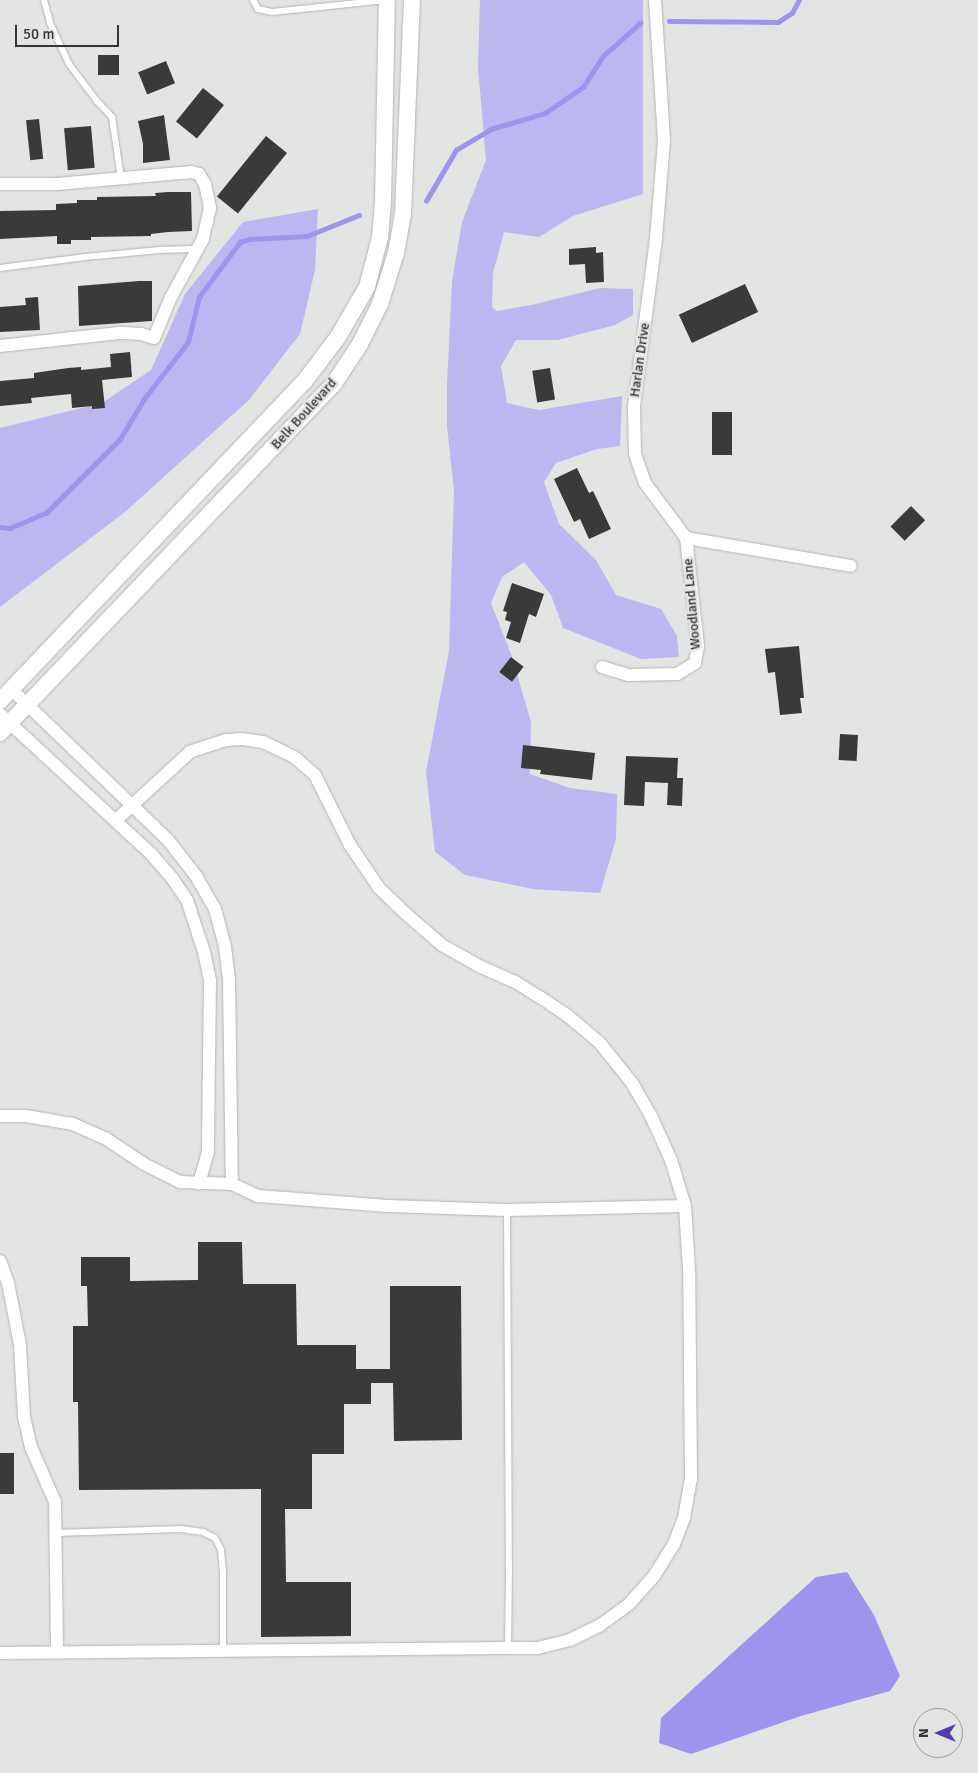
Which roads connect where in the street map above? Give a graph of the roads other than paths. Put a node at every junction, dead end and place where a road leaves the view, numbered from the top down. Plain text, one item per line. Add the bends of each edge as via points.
1 (44, 0) edge
2 (253, 0) edge
3 (387, 0) edge
4 (412, 0) edge
5 (655, 0) edge
6 (121, 179) junction
7 (0, 184) edge
8 (197, 249) junction
9 (0, 268) edge
10 (0, 346) edge
11 (686, 538) junction
12 (851, 566) dead end
13 (602, 667) dead end
14 (5, 695) edge
15 (27, 705) junction
16 (3, 724) edge
17 (133, 805) junction
18 (116, 820) junction
19 (0, 1116) edge
20 (199, 1184) junction
21 (232, 1184) junction
22 (685, 1206) junction
23 (507, 1210) junction
24 (0, 1261) edge
25 (55, 1533) junction
26 (508, 1648) junction
27 (223, 1650) junction
28 (57, 1652) junction
29 (0, 1653) edge

1 - 6 lane via 50,23 69,64 112,117
2 - 3 lane via 258,8 272,12
3 - 14 street, Belk Boulevard via 383,203 380,237 367,287 338,337 304,382
4 - 15 street, Belk Boulevard via 403,214 396,253 380,304 360,344 333,385
5 - 11 street, Harlan Drive via 664,141 656,239 634,406 635,454 645,483
6 - 7 street
6 - 8 street via 181,172 198,174 205,184 210,208
8 - 9 lane via 85,257
8 - 10 street via 171,297 154,338 119,333
11 - 12 street
11 - 13 street, Woodland Lane via 698,646 696,664 677,674 629,675
14 - 15 street
15 - 16 street, Belk Boulevard
15 - 17 street
16 - 18 street
17 - 18 street
17 - 21 street via 168,840 196,876 215,909 225,947 229,980
17 - 22 street via 190,752 226,740 263,742 294,757 314,775 350,845 379,888 405,913 442,945 541,998 600,1043 632,1083 652,1116 671,1160
18 - 20 street via 172,878 187,900 204,952 210,980 208,1152
19 - 20 street via 35,1117 73,1124 105,1138 164,1176
20 - 21 street
21 - 23 street via 258,1196 388,1206
22 - 23 street
22 - 26 street via 689,1270 691,1479 684,1518 674,1544 654,1576 628,1604 598,1626 570,1640 538,1648
23 - 26 lane
24 - 25 street via 8,1283 20,1345 24,1417 32,1447 55,1502
25 - 27 lane via 181,1529 203,1532 215,1538 221,1550 223,1571
25 - 28 street
26 - 27 street
27 - 28 street
28 - 29 street

